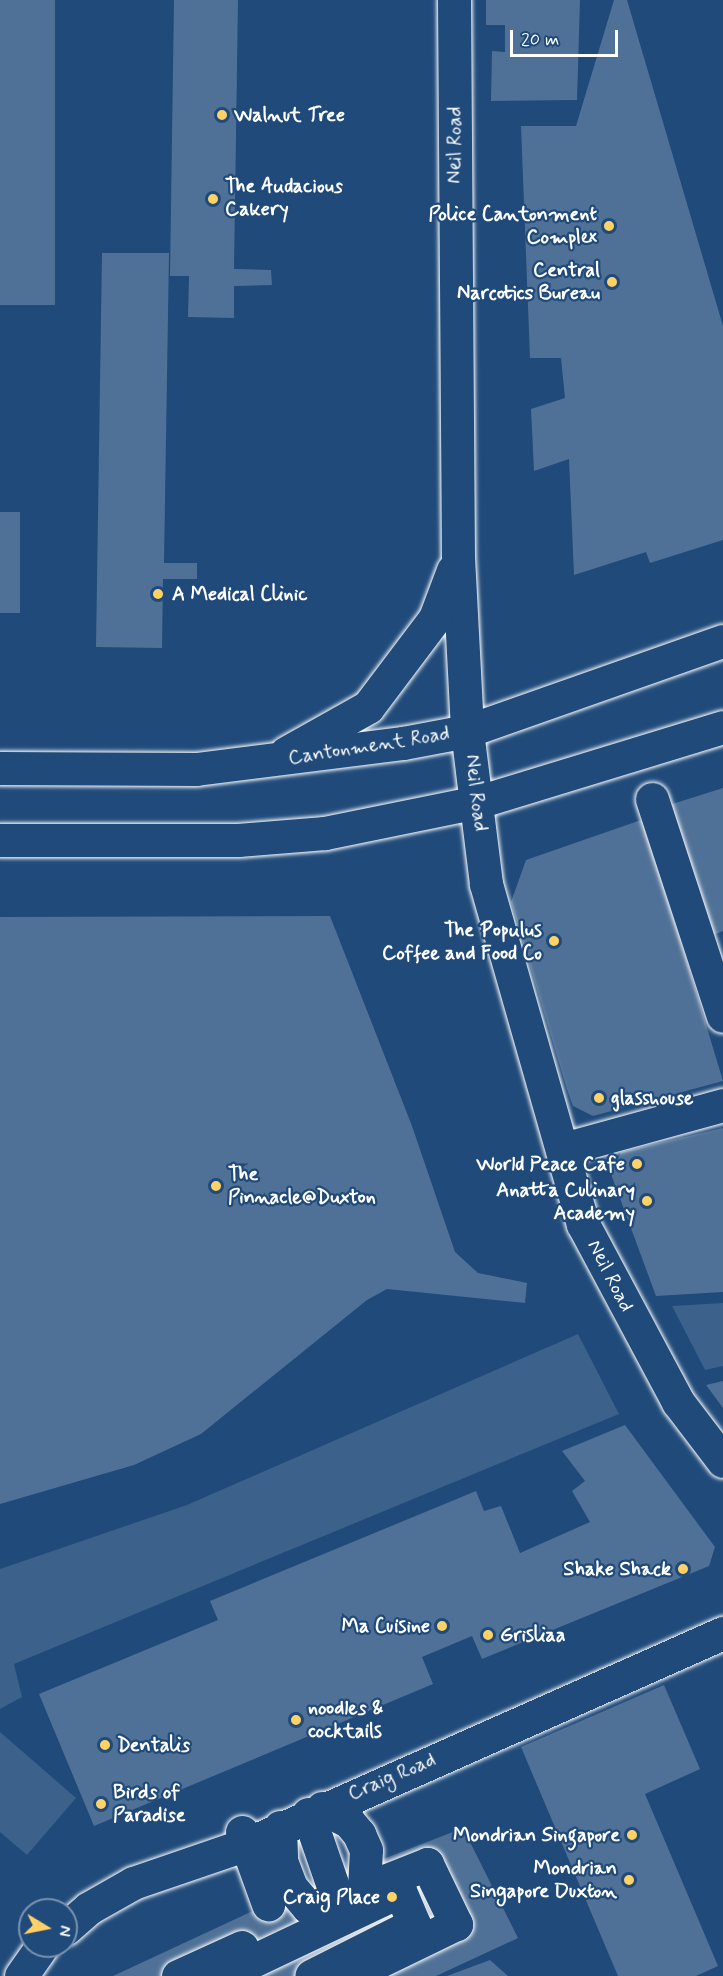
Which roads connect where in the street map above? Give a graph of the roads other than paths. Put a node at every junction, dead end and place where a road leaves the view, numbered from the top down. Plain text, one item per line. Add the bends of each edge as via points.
1 (454, 0) edge
2 (458, 557) junction
3 (723, 640) edge
4 (723, 727) edge
5 (467, 731) junction
6 (272, 762) junction
7 (0, 768) edge
8 (652, 799) dead end
9 (478, 802) junction
10 (0, 840) edge
11 (712, 943) edge
12 (723, 1016) edge
13 (723, 1105) edge
14 (563, 1149) junction
15 (723, 1461) edge
16 (723, 1619) edge
17 (723, 1633) edge
18 (516, 1716) junction
19 (391, 1770) junction
20 (303, 1816) junction
21 (244, 1838) junction
22 (78, 1901) edge
23 (268, 1905) dead end
24 (331, 1913) junction
25 (78, 1918) edge
26 (34, 1958) edge
27 (21, 1976) edge
28 (178, 1976) edge
29 (221, 1976) edge
30 (311, 1976) edge
31 (348, 1976) edge

1 - 2 main road, Neil Road
2 - 5 main road, Neil Road
2 - 6 main road via 435,618 368,707
3 - 5 main road, Cantonment Road
4 - 9 main road
5 - 6 main road, Cantonment Road
5 - 9 main road, Neil Road
6 - 7 main road, Cantonment Road via 196,769
8 - 11 main road
9 - 10 main road via 325,833 238,840
9 - 14 main road, Neil Road via 486,884
11 - 12 main road
13 - 14 main road
14 - 15 main road, Neil Road via 583,1224 620,1297 678,1402
16 - 18 main road, Craig Road
17 - 18 main road, Craig Road
18 - 19 main road, Craig Road
19 - 20 main road, Craig Road
19 - 21 main road, Craig Road
20 - 21 main road, Craig Road
20 - 24 main road
20 - 31 main road via 350,1822 366,1850 364,1889 427,1864 456,1924
21 - 22 main road, Craig Road via 126,1872
21 - 23 main road
21 - 25 main road, Craig Road via 134,1883
24 - 28 main road
24 - 29 main road
24 - 30 main road via 400,1891 414,1924
26 - 27 main road

